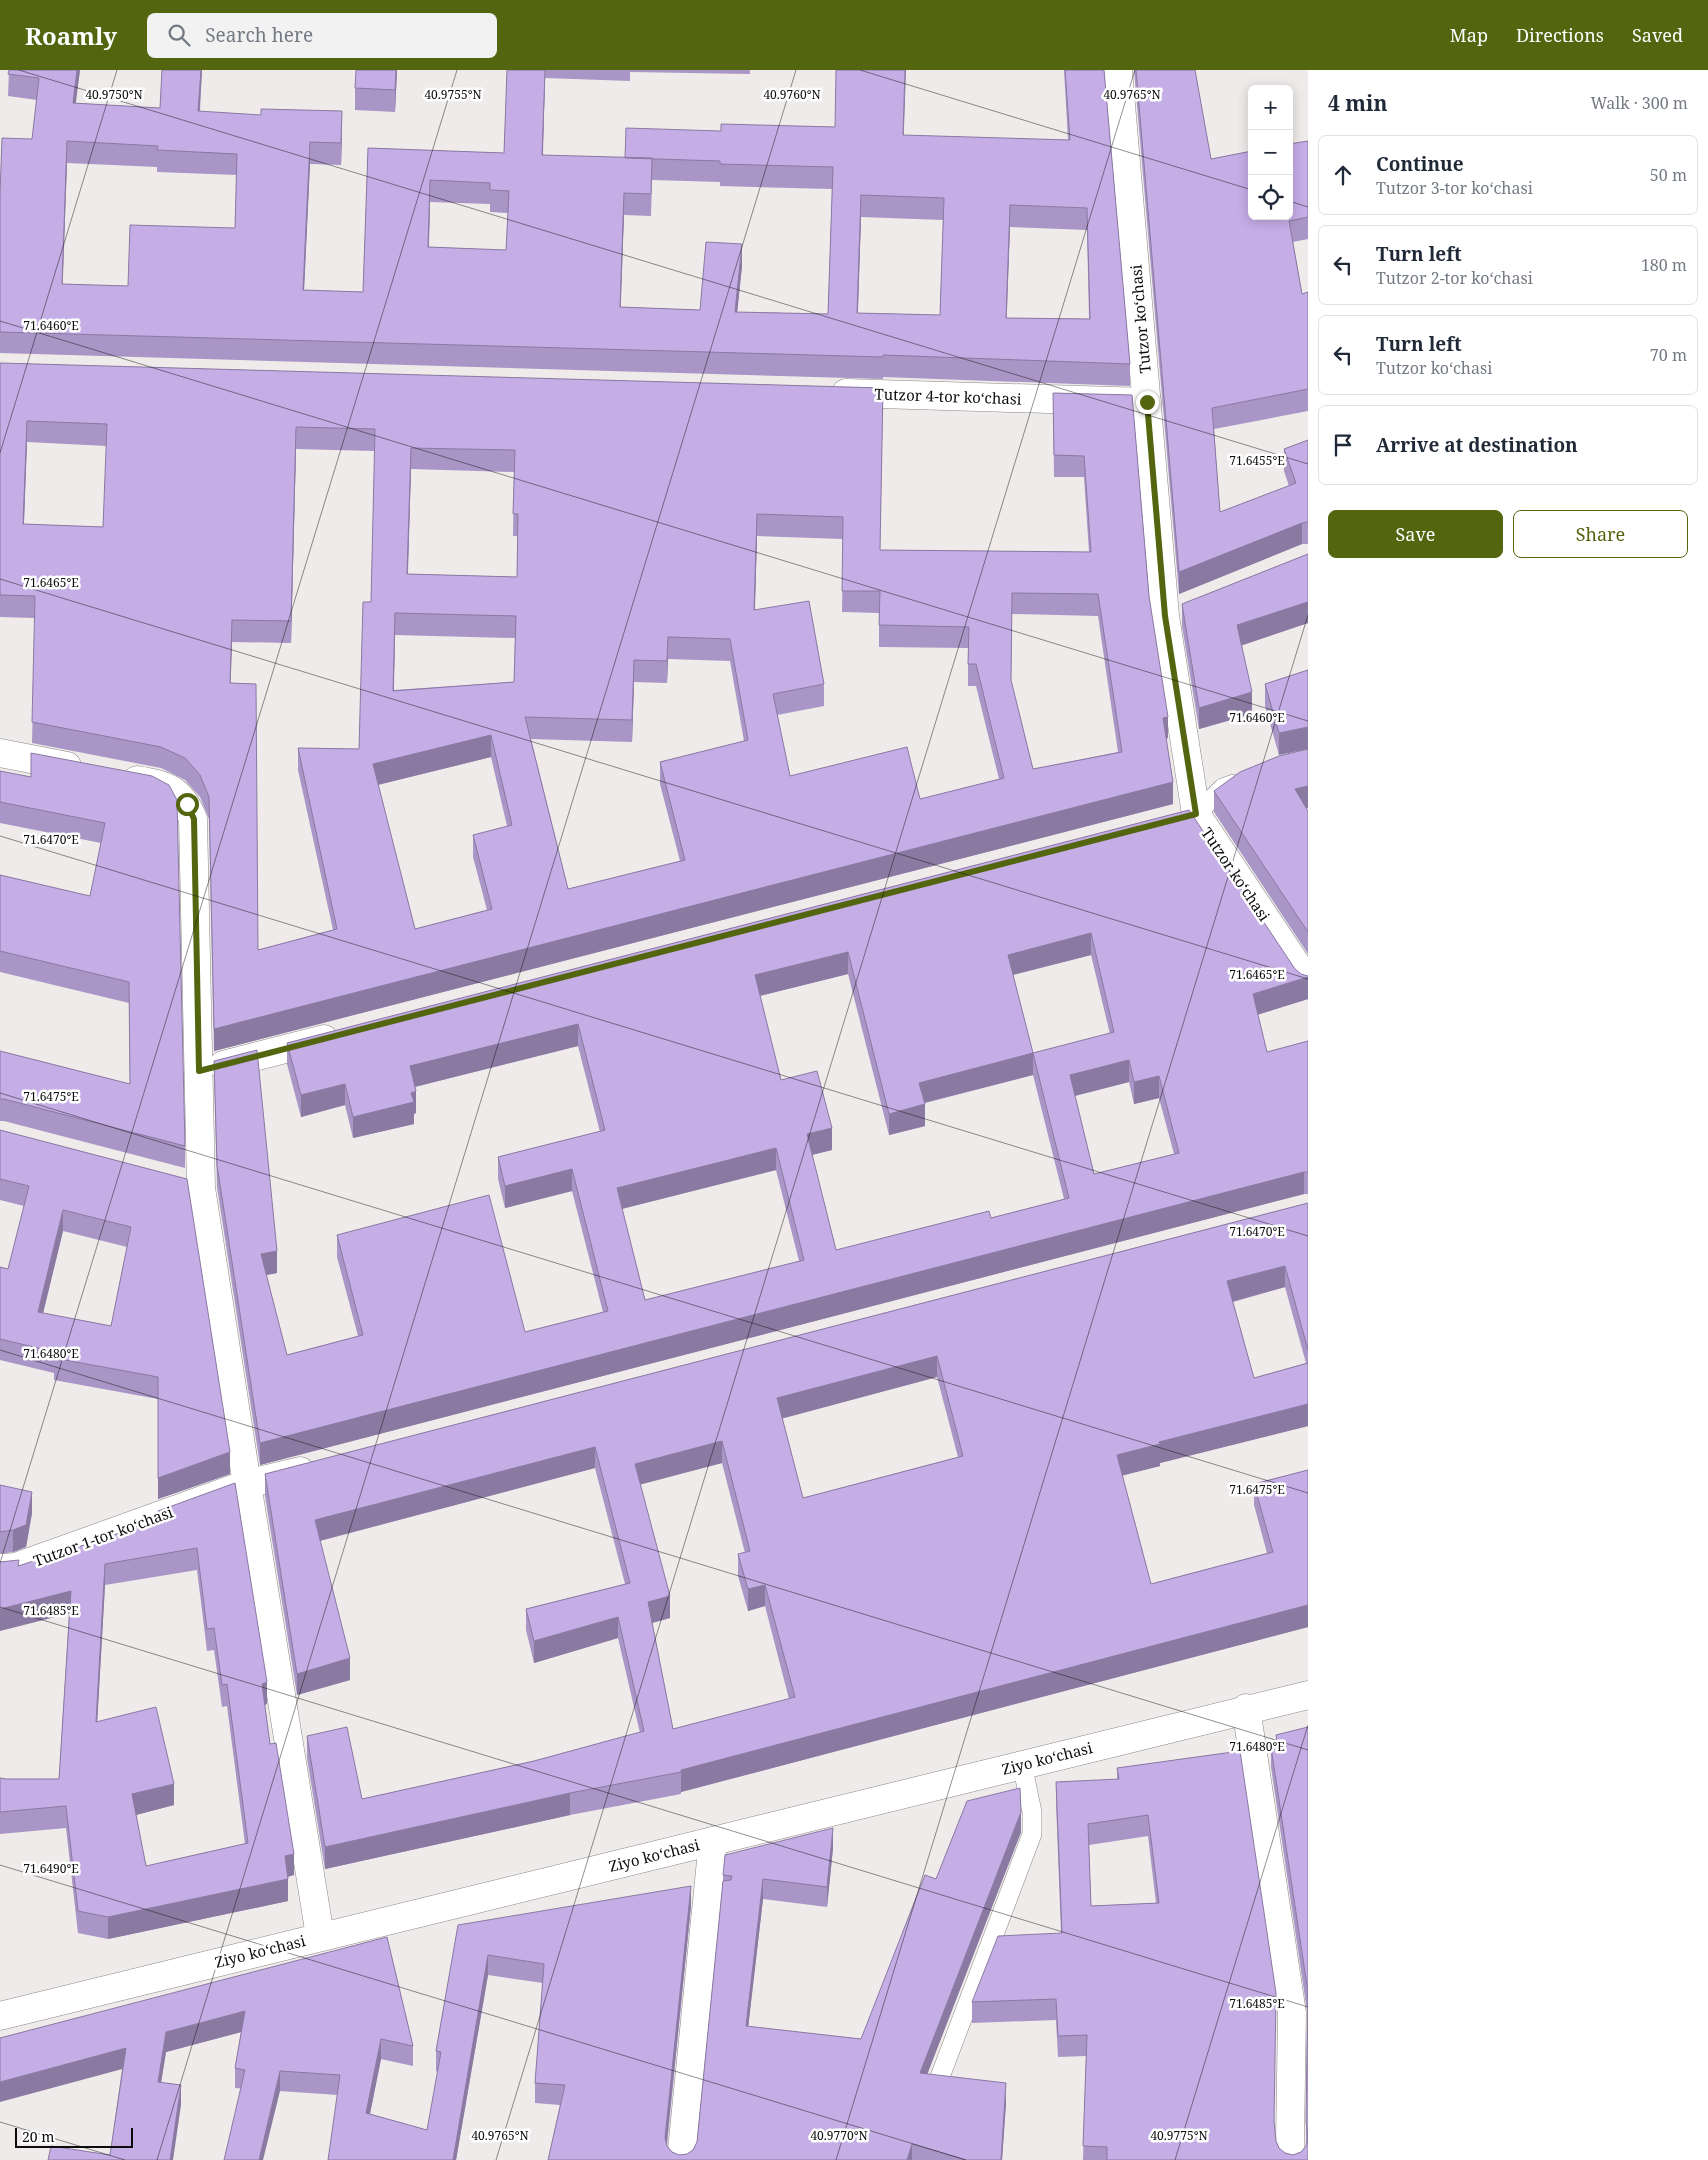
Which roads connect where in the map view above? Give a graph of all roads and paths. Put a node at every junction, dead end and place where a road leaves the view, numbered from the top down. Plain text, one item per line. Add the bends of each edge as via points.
1 (1118, 70) edge
2 (818, 392) edge
3 (1147, 402) junction
4 (1192, 605) edge
5 (1165, 616) junction
6 (0, 753) edge
7 (88, 770) edge
8 (117, 776) edge
9 (1250, 777) edge
10 (1196, 814) junction
11 (1167, 821) edge
12 (1308, 982) edge
13 (344, 1034) edge
14 (199, 1071) junction
15 (172, 1180) edge
16 (201, 1188) junction
17 (324, 1464) edge
18 (247, 1484) junction
19 (0, 1568) edge
20 (1308, 1695) edge
21 (1246, 1708) junction
22 (1022, 1764) junction
23 (713, 1841) junction
24 (320, 1936) junction
25 (0, 2016) edge
26 (940, 2077) edge
27 (681, 2160) edge
28 (1292, 2160) edge

1 - 3 street, Tutzor koʻchasi
2 - 3 street, Tutzor 4-tor koʻchasi
3 - 5 street, Tutzor koʻchasi
4 - 5 street
5 - 10 street, Tutzor koʻchasi
6 - 7 street
8 - 14 street via 169,788 179,794 194,819
9 - 10 lane via 1223,788
10 - 11 street
10 - 12 street, Tutzor koʻchasi
13 - 14 street
14 - 16 street
15 - 16 street
16 - 18 street
17 - 18 street, Tutzor 1-tor koʻchasi
18 - 19 street, Tutzor 1-tor koʻchasi via 16,1568
18 - 24 street
20 - 21 street, Ziyo koʻchasi
21 - 22 street, Ziyo koʻchasi
21 - 28 street via 1292,2013
22 - 23 street, Ziyo koʻchasi
22 - 26 lane via 1032,1812 1032,1834
23 - 24 street, Ziyo koʻchasi
23 - 27 street
24 - 25 street, Ziyo koʻchasi

